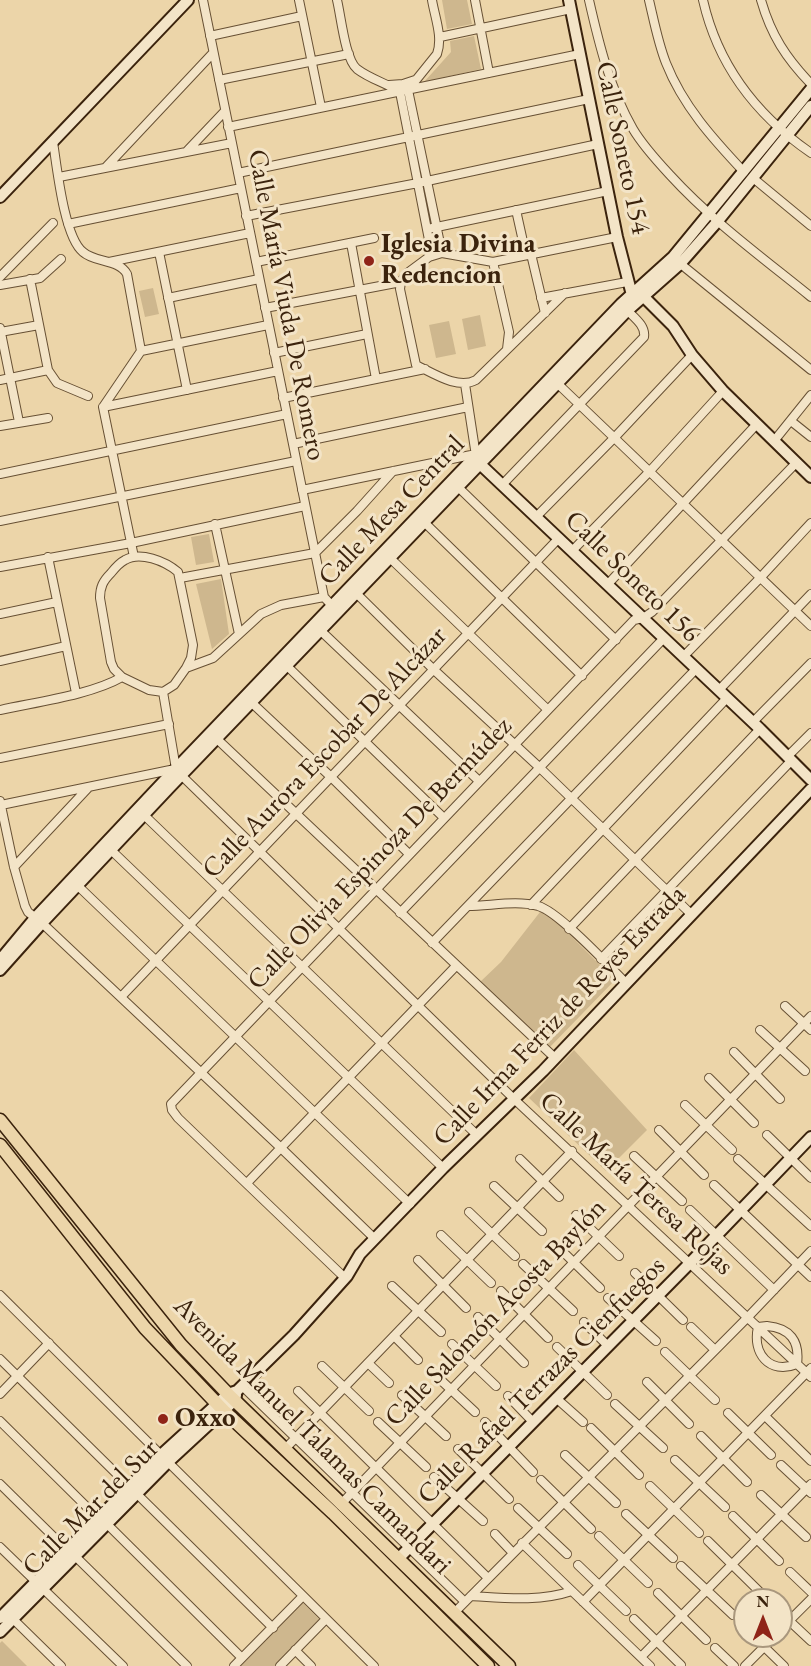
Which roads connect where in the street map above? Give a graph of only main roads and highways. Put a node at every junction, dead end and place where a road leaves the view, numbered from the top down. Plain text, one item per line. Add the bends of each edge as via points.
1 (0, 1119) edge
2 (0, 1144) edge
3 (488, 1666) edge
4 (509, 1666) edge

1 - 4 main road, Avenida Manuel Talamas Camandari via 181,1345 235,1393 285,1449
2 - 3 main road, Avenida Manuel Talamas Camandari via 145,1328

